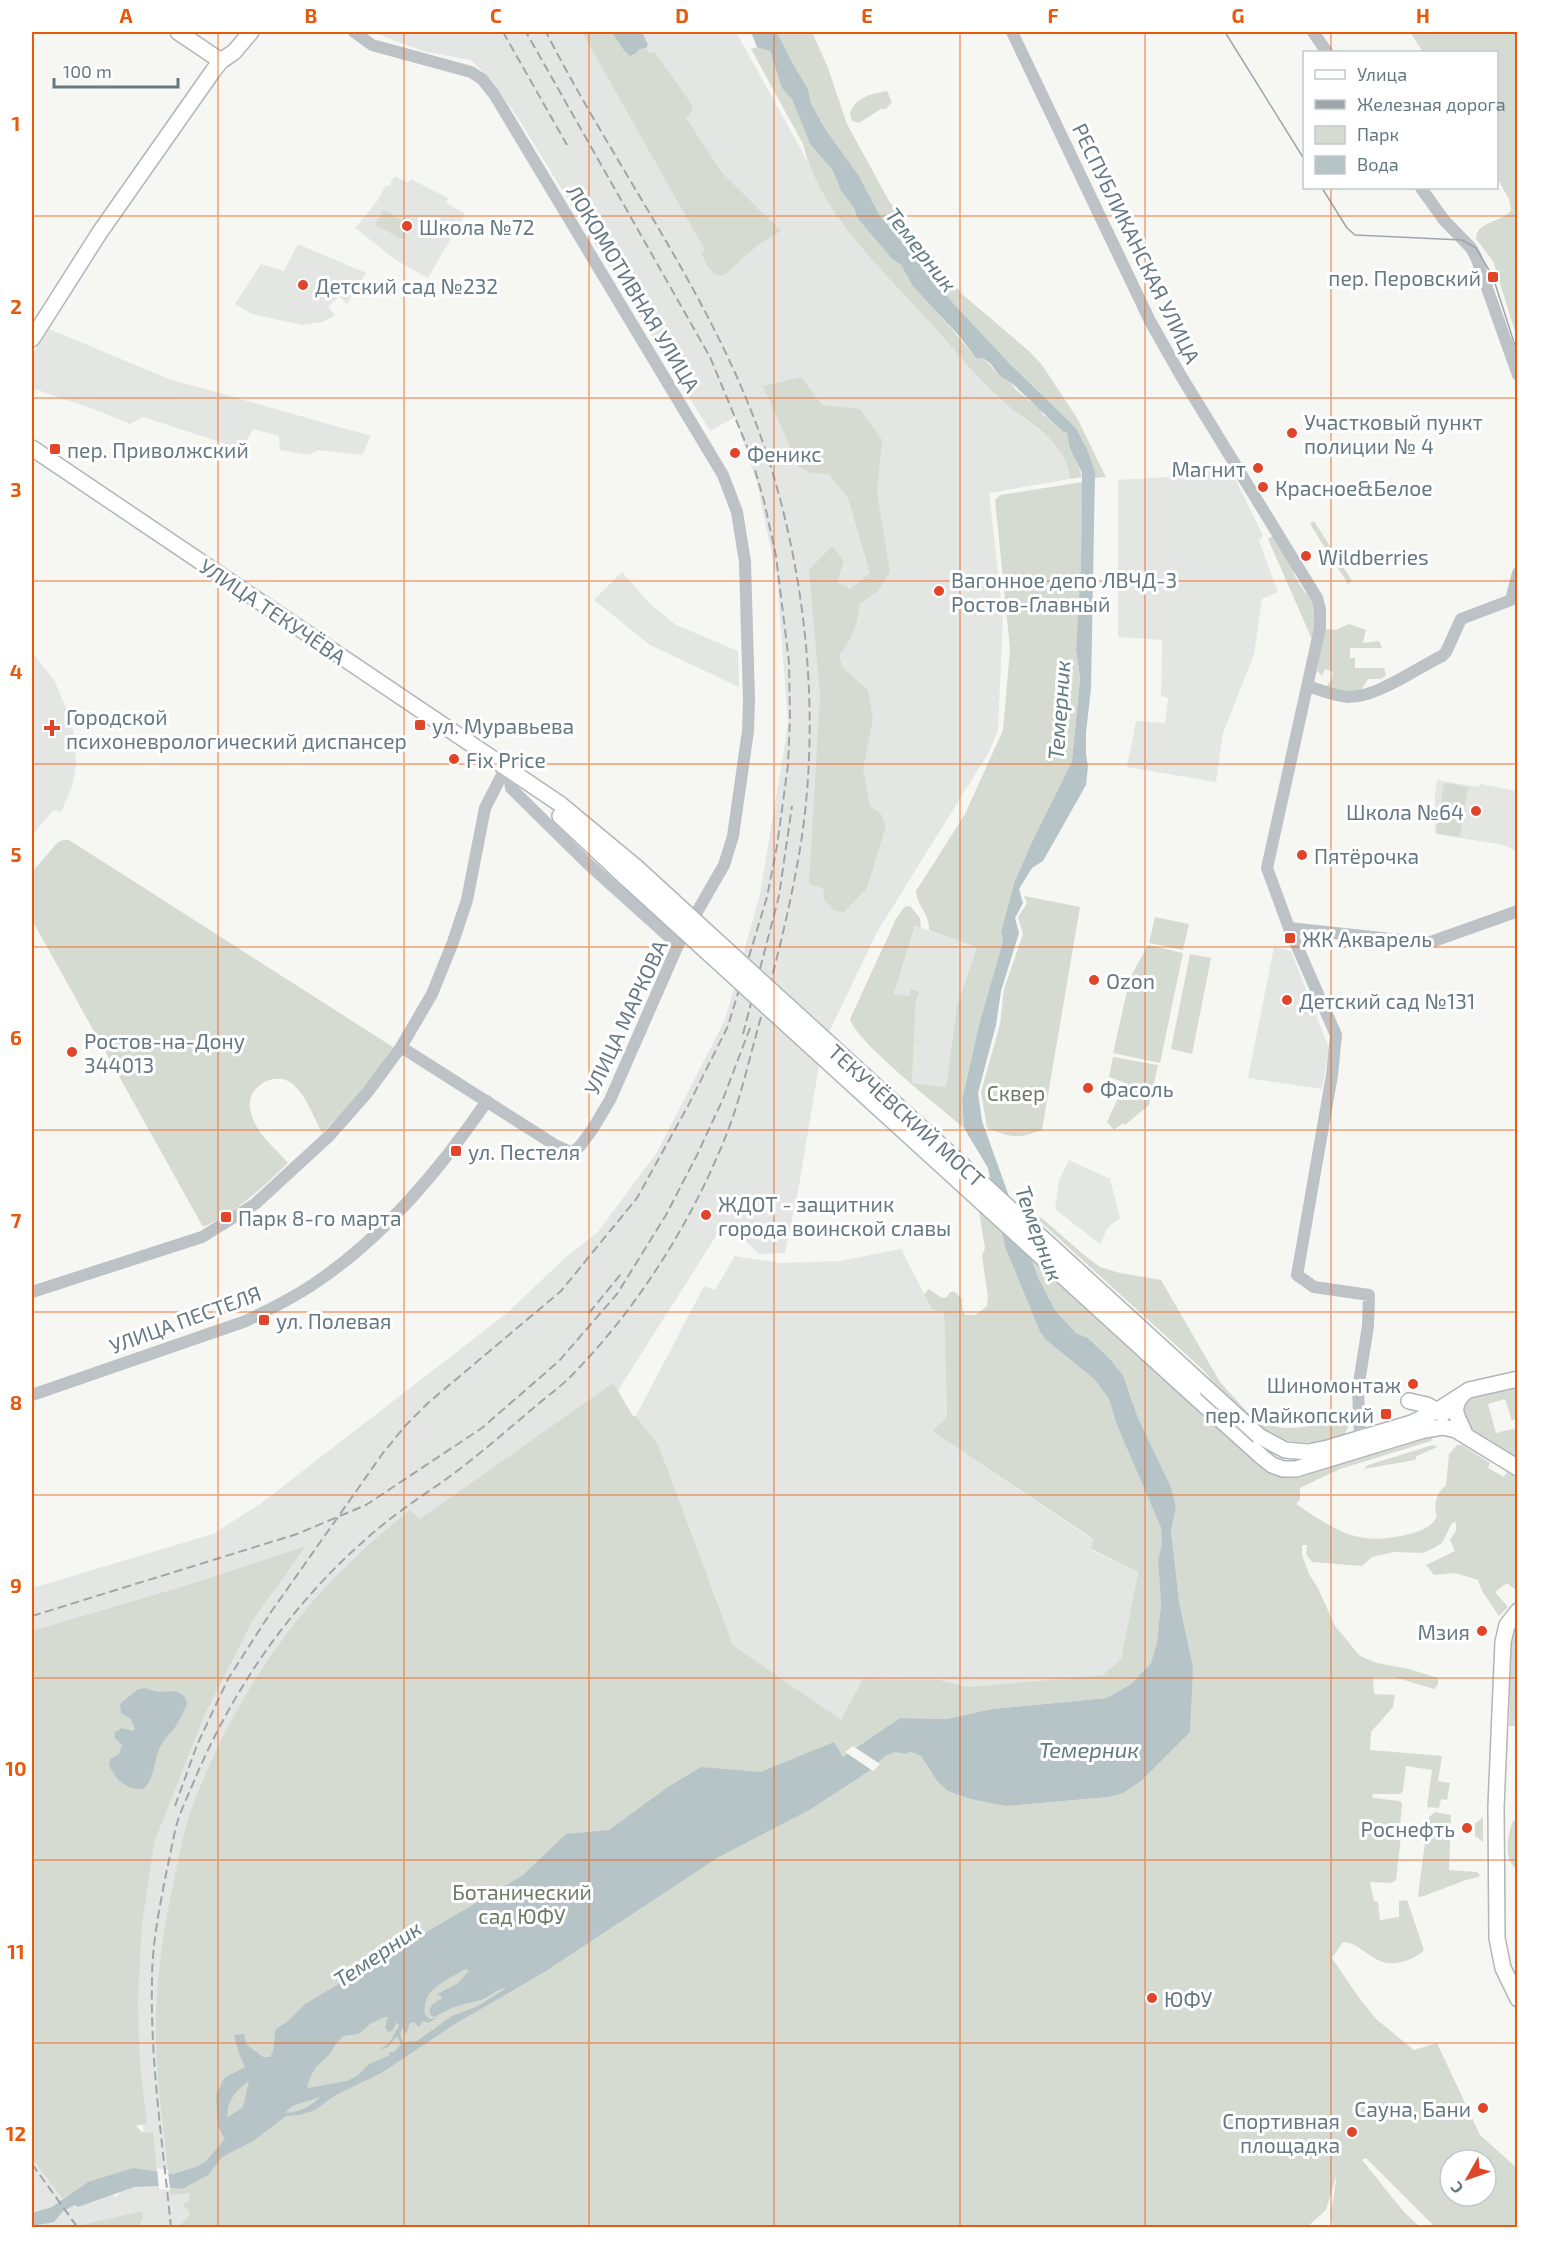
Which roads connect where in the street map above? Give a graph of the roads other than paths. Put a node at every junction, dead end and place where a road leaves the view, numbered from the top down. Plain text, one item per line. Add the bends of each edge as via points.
1 (178, 32) edge
2 (251, 32) edge
3 (354, 32) edge
4 (1012, 32) edge
5 (1313, 32) edge
6 (1326, 51) edge
7 (221, 61) junction
8 (1422, 189) edge
9 (32, 339) edge
10 (1518, 375) edge
11 (32, 448) edge
12 (1518, 573) edge
13 (1308, 686) junction
14 (512, 772) junction
15 (631, 873) joint
16 (710, 893) joint
17 (1518, 911) edge
18 (1289, 928) junction
19 (678, 945) junction
20 (400, 1047) junction
21 (488, 1101) junction
22 (32, 1292) edge
23 (1518, 1379) edge
24 (1465, 1392) junction
25 (32, 1395) edge
26 (1430, 1418) junction
27 (1465, 1435) junction
28 (1360, 1440) junction
29 (1254, 1441) junction
30 (1518, 1468) edge
31 (1518, 1611) edge
32 (1518, 1999) edge

1 - 7 main road
2 - 7 main road
3 - 16 street, ЛОКОМОТИВНАЯ УЛИЦА via 372,45 471,72 482,79 723,475 737,512 745,562 749,700 733,836
4 - 13 street, РЕСПУБЛИКАНСКАЯ УЛИЦА via 1150,321 1317,598 1320,628
5 - 6 street
7 - 9 main road via 100,232
8 - 10 street via 1476,257
11 - 14 main road, УЛИЦА ТЕКУЧЁВА
12 - 13 street via 1510,600 1461,619 1442,656 1382,689 1349,697
13 - 18 street, РЕСПУБЛИКАНСКАЯ УЛИЦА via 1268,870
14 - 15 main road, УЛИЦА ТЕКУЧЁВА
14 - 19 street via 510,780 516,793 586,863
14 - 20 street via 485,808 467,900 453,942 432,994
15 - 29 main road, ТЕКУЧЁВСКИЙ МОСТ, bridge
16 - 19 street, УЛИЦА МАРКОВА
17 - 18 street via 1428,943
18 - 28 street via 1336,1035 1297,1275 1314,1287 1369,1295 1358,1389
19 - 21 street, УЛИЦА МАРКОВА via 610,1100 572,1153
20 - 21 street
20 - 22 street via 329,1136 255,1204 202,1237
21 - 25 street, УЛИЦА ПЕСТЕЛЯ via 412,1197 374,1236 319,1281 246,1321
23 - 24 main road
24 - 26 main road
24 - 27 main road via 1455,1410
26 - 27 main road
26 - 27 main road
26 - 28 main road
26 - 29 main road via 1296,1469 1272,1465
27 - 30 main road
28 - 29 main road via 1297,1452
31 - 32 main road via 1507,1625 1503,1642 1496,1843 1498,1949

